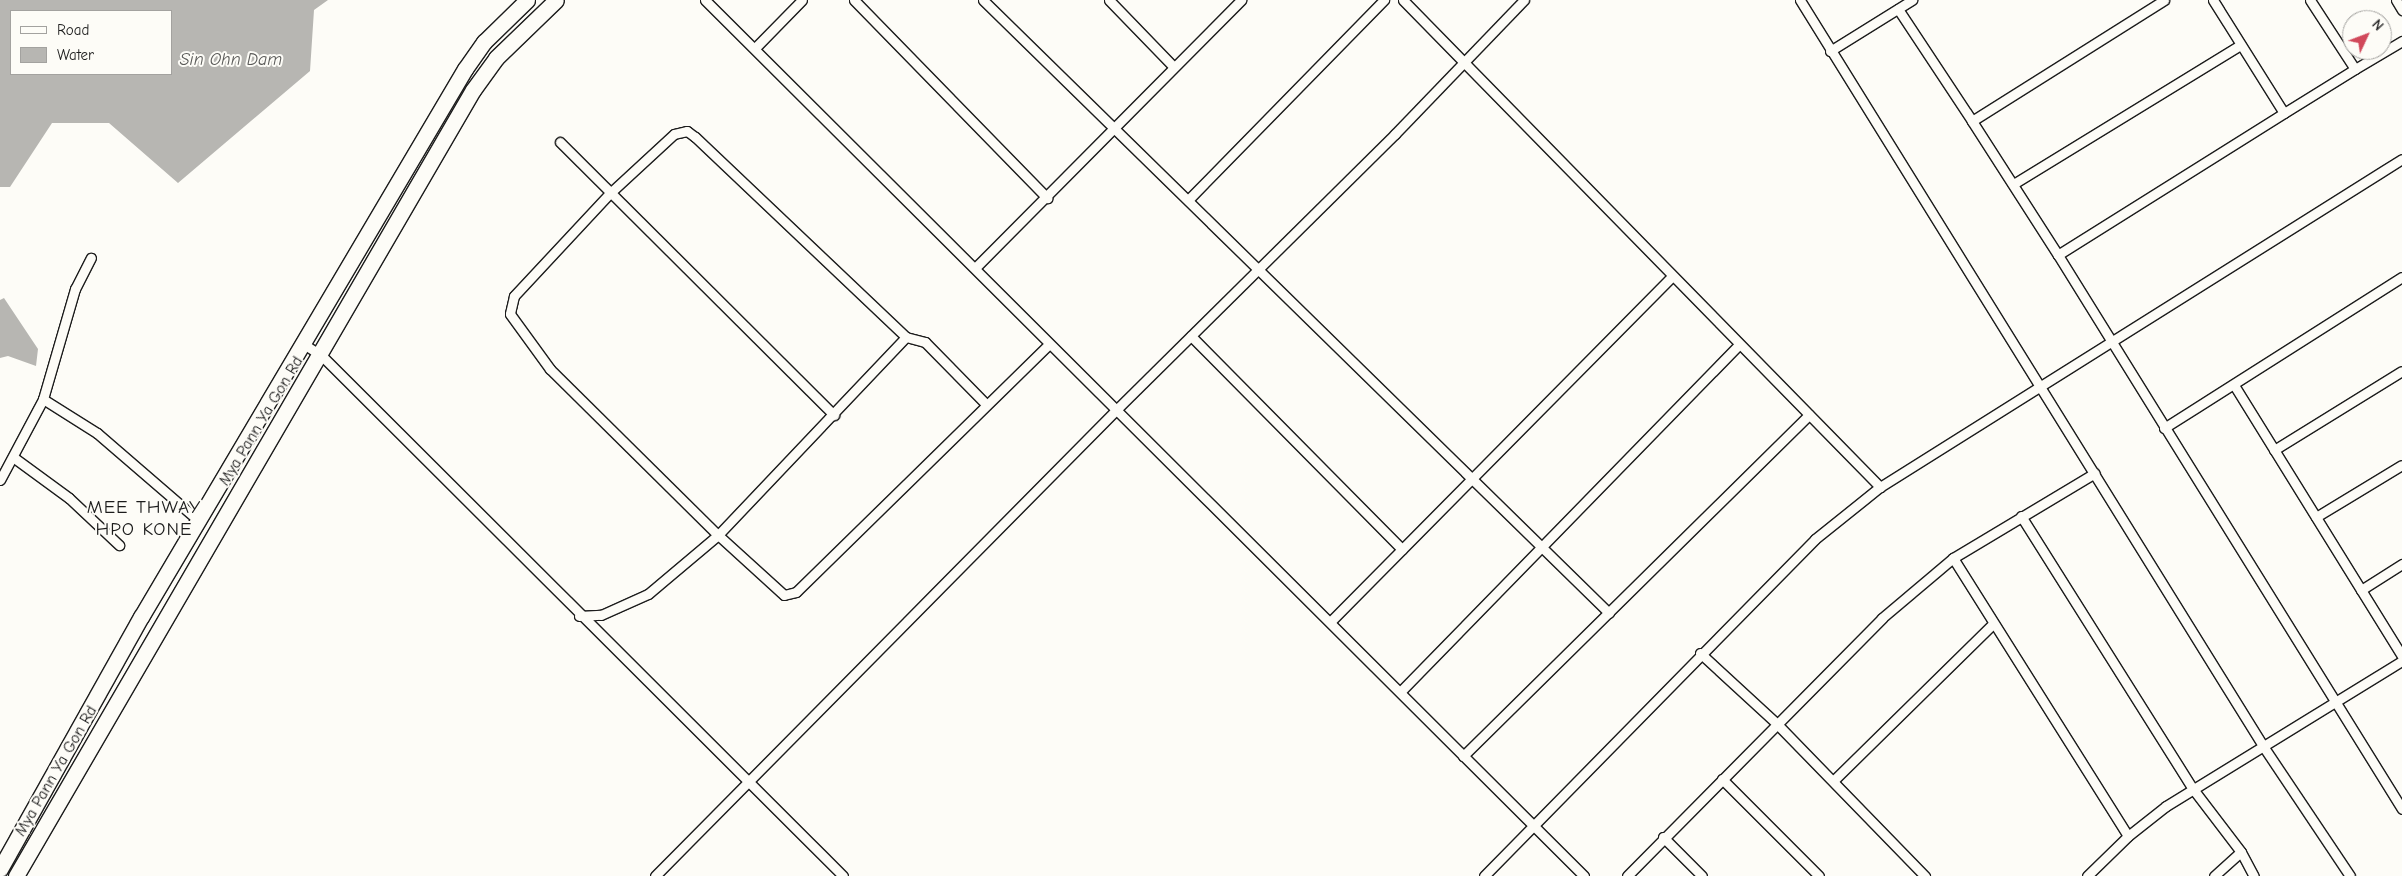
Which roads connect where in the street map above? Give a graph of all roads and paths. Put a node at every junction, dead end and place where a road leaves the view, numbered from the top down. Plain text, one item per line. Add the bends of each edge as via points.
1 (527, 0) edge
2 (556, 0) edge
3 (705, 0) edge
4 (802, 0) edge
5 (854, 0) edge
6 (983, 0) edge
7 (1109, 0) edge
8 (1241, 0) edge
9 (1384, 0) edge
10 (1403, 0) edge
11 (1524, 0) edge
12 (1800, 0) edge
13 (1912, 0) edge
14 (2164, 0) edge
15 (2212, 0) edge
16 (2310, 0) edge
17 (2396, 0) edge
18 (1898, 9) junction
19 (2402, 10) edge
20 (2402, 41) edge
21 (2240, 44) junction
22 (755, 48) junction
23 (1830, 51) junction
24 (1464, 61) junction
25 (1174, 67) junction
26 (2355, 69) junction
27 (2284, 113) junction
28 (1972, 121) junction
29 (1114, 129) junction
30 (560, 142) dead end
31 (2402, 159) edge
32 (2015, 183) junction
33 (610, 193) junction
34 (1047, 198) junction
35 (1189, 199) junction
36 (2058, 255) junction
37 (91, 258) dead end
38 (975, 268) junction
39 (1260, 268) junction
40 (1672, 276) junction
41 (2402, 278) edge
42 (1191, 336) junction
43 (906, 337) junction
44 (2109, 341) junction
45 (302, 343) junction
46 (1049, 344) junction
47 (1739, 345) junction
48 (322, 356) junction
49 (2402, 372) edge
50 (2039, 385) junction
51 (2234, 385) junction
52 (43, 399) junction
53 (986, 404) junction
54 (1116, 410) junction
55 (834, 415) junction
56 (1809, 415) junction
57 (2164, 428) junction
58 (2274, 450) junction
59 (13, 458) junction
60 (2402, 465) edge
61 (2095, 473) junction
62 (0, 480) edge
63 (1472, 482) junction
64 (1880, 487) junction
65 (2021, 516) junction
66 (2316, 518) junction
67 (199, 521) junction
68 (718, 535) junction
69 (119, 545) dead end
70 (1402, 550) junction
71 (1541, 550) junction
72 (1953, 558) junction
73 (2402, 564) edge
74 (2361, 590) junction
75 (1609, 613) junction
76 (579, 616) junction
77 (1331, 621) junction
78 (1993, 624) junction
79 (1700, 653) junction
80 (2402, 656) edge
81 (2402, 661) edge
82 (1400, 692) junction
83 (2333, 702) junction
84 (1776, 723) junction
85 (2263, 746) junction
86 (1463, 756) junction
87 (1722, 779) junction
88 (749, 781) junction
89 (1833, 781) junction
90 (2192, 790) junction
91 (2402, 810) edge
92 (1534, 826) junction
93 (2128, 836) junction
94 (1663, 837) junction
95 (2241, 852) junction
96 (0, 869) edge
97 (1487, 875) edge
98 (10, 876) edge
99 (16, 876) edge
100 (656, 876) edge
101 (843, 876) edge
102 (1584, 876) edge
103 (1627, 876) edge
104 (1702, 876) edge
105 (1819, 876) edge
106 (1925, 876) edge
107 (2087, 876) edge
108 (2214, 876) edge
109 (2254, 876) edge
110 (2350, 876) edge

1 - 45 main road, Mya Pann Ya Gon Rd via 484,42 465,69
2 - 48 main road, Mya Pann Ya Gon Rd via 496,58 473,90
3 - 22 street
4 - 22 street
5 - 34 street
6 - 29 street
7 - 25 street
8 - 25 street
9 - 35 street
10 - 24 street
11 - 24 street
12 - 23 street
13 - 18 street
14 - 28 street
15 - 21 street
16 - 26 street
17 - 19 street
18 - 23 street
18 - 28 street
20 - 26 street
21 - 27 street
21 - 32 street
22 - 38 street
23 - 50 street
24 - 39 street
24 - 40 street
25 - 29 street
26 - 27 street
27 - 36 street
28 - 32 street
29 - 34 street
29 - 35 street
30 - 33 street
31 - 44 street
32 - 36 street
33 - 43 street via 674,134 687,131
33 - 55 street
33 - 68 street via 514,296 510,314 550,370
34 - 38 street
35 - 39 street
36 - 44 street
37 - 52 street via 75,289
38 - 46 street
39 - 42 street
39 - 63 street
40 - 47 street
40 - 63 street
41 - 51 street
42 - 54 street
42 - 70 street
43 - 53 street via 925,342
43 - 55 street
44 - 50 street
44 - 57 street
45 - 48 street
45 - 67 main road, Mya Pann Ya Gon Rd
46 - 53 street
46 - 54 street
47 - 56 street
47 - 71 street
48 - 76 street
48 - 99 main road, Mya Pann Ya Gon Rd via 164,616
49 - 58 street
50 - 61 street
50 - 64 street
51 - 57 street
51 - 58 street
52 - 59 street
52 - 67 street via 97,433
53 - 68 street via 796,592 784,595 778,592
54 - 77 street
54 - 88 street
55 - 68 street
56 - 64 street
56 - 75 street
57 - 83 street
58 - 66 street
59 - 62 street
59 - 69 street via 69,498
60 - 66 street
61 - 65 street
61 - 85 street
63 - 70 street
63 - 71 street
64 - 79 street via 1815,539
65 - 72 street
65 - 90 street
66 - 74 street
67 - 96 main road, Mya Pann Ya Gon Rd
68 - 76 street via 648,594 601,615
70 - 77 street
71 - 75 street
71 - 82 street
72 - 78 street
72 - 84 street via 1882,618
73 - 74 street
74 - 80 street
75 - 86 street
76 - 88 street
77 - 82 street
78 - 89 street
78 - 93 street
79 - 84 street
79 - 92 street
81 - 83 street
82 - 86 street
83 - 85 street
83 - 91 street
84 - 87 street
84 - 89 street
85 - 90 street
85 - 110 street
86 - 92 street
87 - 94 street
87 - 105 street
88 - 100 street
88 - 101 street
89 - 106 street
90 - 93 street
90 - 95 street
92 - 97 street
92 - 102 street
93 - 107 street
94 - 103 street
94 - 104 street
95 - 108 street
95 - 109 street
96 - 98 street

